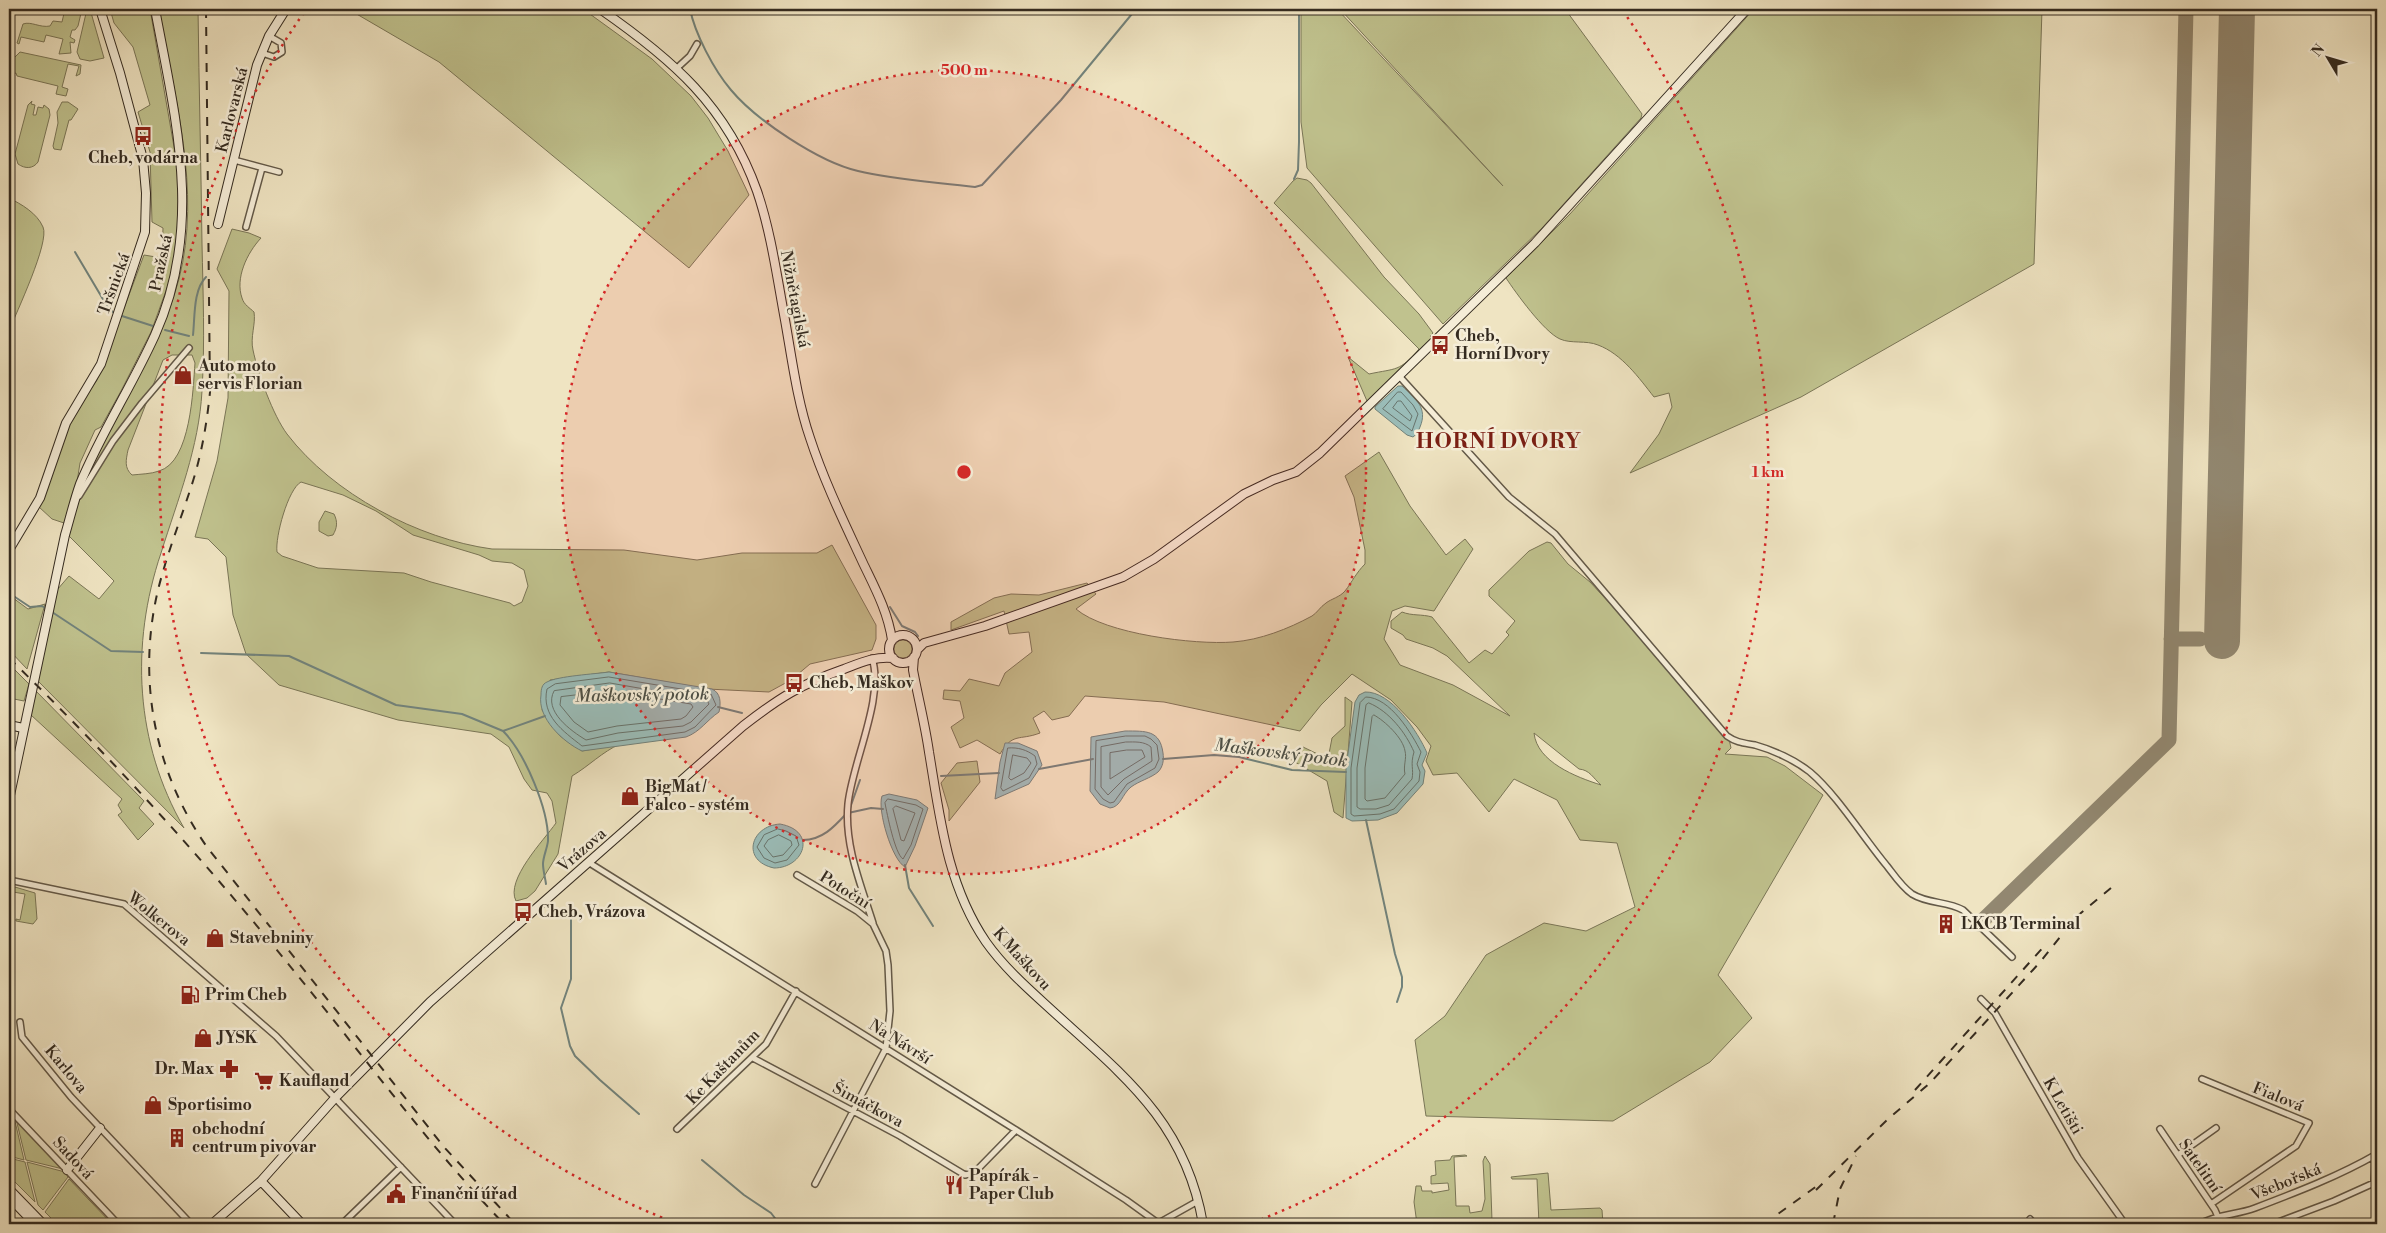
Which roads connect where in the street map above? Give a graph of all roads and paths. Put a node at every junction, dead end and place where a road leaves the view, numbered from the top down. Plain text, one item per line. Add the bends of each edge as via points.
1 (100, 9) edge
2 (155, 9) edge
3 (286, 9) edge
4 (600, 9) edge
5 (1747, 9) edge
6 (269, 36) junction
7 (697, 44) dead end
8 (262, 54) junction
9 (677, 68) junction
10 (234, 160) junction
11 (262, 168) junction
12 (279, 172) dead end
13 (218, 224) dead end
14 (246, 228) dead end
15 (189, 348) dead end
16 (1400, 377) junction
17 (73, 505) junction
18 (9, 550) edge
19 (884, 608) junction
20 (904, 635) junction
21 (913, 640) junction
22 (891, 643) junction
23 (924, 643) junction
24 (915, 654) junction
25 (872, 658) junction
26 (892, 658) junction
27 (901, 662) junction
28 (916, 687) junction
29 (9, 724) edge
30 (23, 728) junction
31 (9, 800) edge
32 (588, 862) junction
33 (797, 875) dead end
34 (9, 880) edge
35 (873, 924) junction
36 (2012, 957) dead end
37 (796, 991) junction
38 (1981, 999) dead end
39 (20, 1022) dead end
40 (886, 1048) junction
41 (753, 1058) junction
42 (2202, 1079) dead end
43 (335, 1098) junction
44 (9, 1109) edge
45 (853, 1111) junction
46 (100, 1128) junction
47 (2216, 1128) dead end
48 (2160, 1129) dead end
49 (677, 1130) dead end
50 (1016, 1130) junction
51 (2376, 1154) edge
52 (2178, 1155) junction
53 (402, 1167) junction
54 (66, 1170) junction
55 (261, 1181) junction
56 (815, 1184) dead end
57 (9, 1189) edge
58 (9, 1197) edge
59 (1198, 1201) junction
60 (2211, 1204) junction
61 (2218, 1217) junction
62 (2030, 1219) dead end
63 (35, 1224) edge
64 (43, 1224) edge
65 (118, 1224) edge
66 (191, 1224) edge
67 (212, 1224) edge
68 (302, 1224) edge
69 (342, 1224) edge
70 (455, 1224) edge
71 (1157, 1224) edge
72 (1203, 1224) edge
73 (2034, 1224) edge
74 (2125, 1224) edge
75 (2202, 1224) edge
76 (2272, 1224) edge

1 - 18 street, Tršnická via 143,159 145,232 100,364 66,423 40,498
2 - 17 street, Pražská via 179,133 184,200 178,261 155,334 92,459
3 - 6 street, Karlovarská
4 - 9 street, Nižnětagilská
5 - 16 street via 1535,242
6 - 8 street, Karlovarská
6 - 8 street via 281,43 282,52 276,57
7 - 9 street
8 - 10 street, Karlovarská
9 - 19 street, Nižnětagilská via 717,115 757,192 809,435
10 - 11 street
10 - 13 street, Karlovarská
11 - 12 street
11 - 14 street
15 - 17 street, Pražská via 113,441
16 - 23 street via 1320,454 1296,472 1244,494 1154,559 1123,577 985,626
16 - 36 street via 1508,497 1554,534 1727,736 1738,743 1756,745 1790,759 1808,771 1825,786 1907,890 1921,898 1962,910
17 - 30 street, Pražská
19 - 20 street
19 - 22 street, Nižnětagilská
20 - 21 street
20 - 22 street
21 - 23 street
21 - 24 street
22 - 25 street
22 - 26 street
23 - 24 street
24 - 27 street via 908,662
24 - 28 street, K Maškovu
25 - 26 street, Vrázova
25 - 32 street, Vrázova via 816,679 772,703
25 - 35 street via 875,680 870,713 851,783 848,807 851,853
26 - 27 street
27 - 28 street
28 - 59 street, K Maškovu via 947,855 958,890 973,921 1012,973 1122,1074 1151,1105 1180,1150
29 - 30 street
30 - 31 street, Pražská
32 - 37 street, Na Návrší
32 - 43 street, Vrázova via 430,1002
33 - 35 street, Potoční
34 - 43 street, Wolkerova via 124,904 276,1036
35 - 40 street, Potoční via 886,951 888,966 890,1011
37 - 40 street, Na Návrší
37 - 41 street, Ke Kaštanům via 766,1044
38 - 74 street, K Letišti via 1995,1013 2078,1158
39 - 46 street, Karlova via 19,1030 27,1044
40 - 45 street
40 - 50 street, Na Návrší
41 - 45 street, Šimáčkova
41 - 49 street, Ke Kaštanům
42 - 60 street, Fialová via 2309,1123 2296,1146
43 - 53 street, Wolkerova
43 - 55 street, Vrázova
44 - 54 street, Sadová
45 - 50 street, Šimáčkova via 970,1176
45 - 56 street
46 - 54 street
46 - 66 street, Karlova
47 - 52 street
48 - 52 street, Satelitní
50 - 71 street, Na Návrší via 1126,1200
51 - 61 street, Všebořská via 2346,1172 2253,1209
51 - 76 street via 2374,1182
52 - 60 street, Satelitní
53 - 69 street
53 - 70 street, Wolkerova
54 - 65 street, Sadová
55 - 67 street, Vrázova
55 - 68 street
57 - 64 street
58 - 63 street
59 - 71 street, Na Návrší
59 - 72 street, K Maškovu
60 - 61 street, Satelitní
61 - 75 street, Všebořská
62 - 73 street

